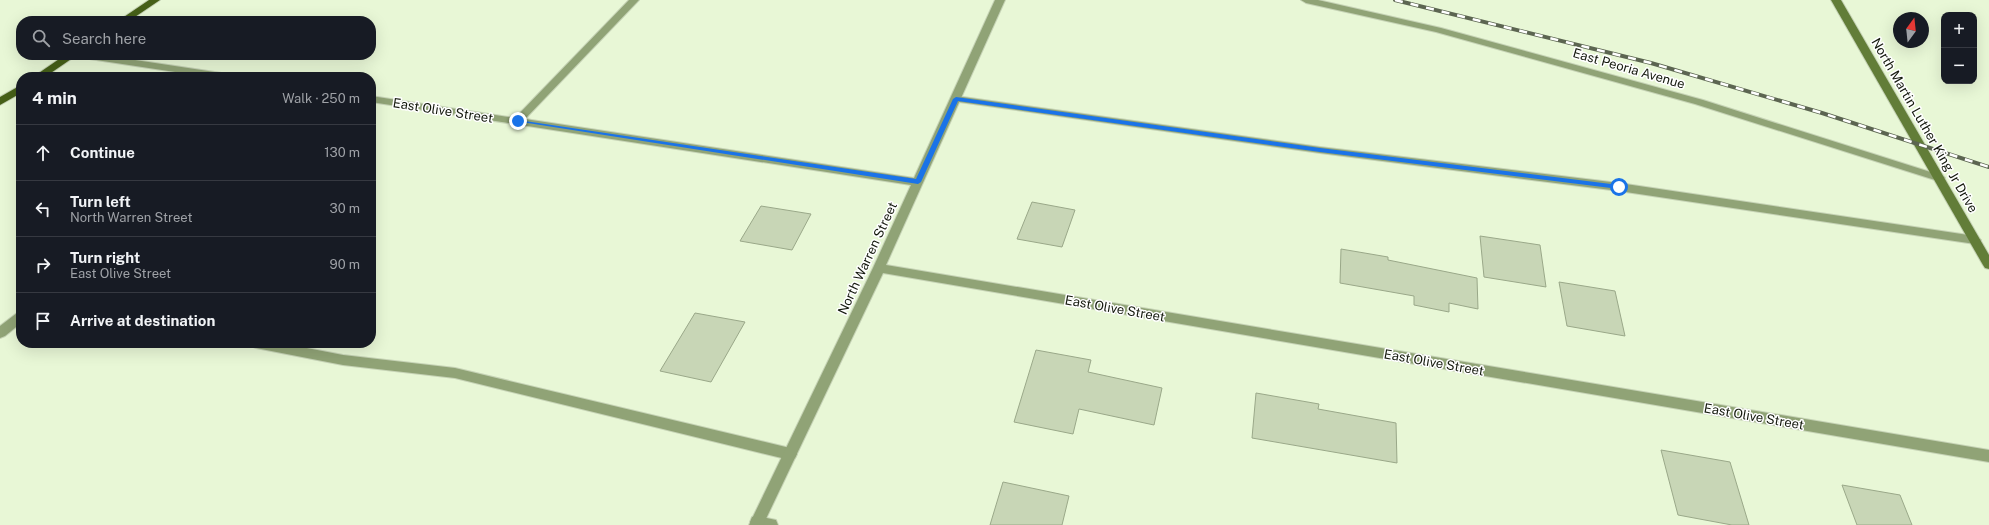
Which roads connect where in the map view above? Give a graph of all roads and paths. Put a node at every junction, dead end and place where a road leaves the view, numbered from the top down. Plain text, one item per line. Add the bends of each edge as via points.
1 (155, 0) edge
2 (634, 0) edge
3 (1000, 0) edge
4 (1306, 0) edge
5 (1836, 0) edge
6 (131, 16) edge
7 (64, 60) edge
8 (116, 60) edge
9 (46, 72) edge
10 (195, 72) edge
11 (16, 91) edge
12 (956, 99) junction
13 (376, 100) edge
14 (0, 102) edge
15 (518, 121) junction
16 (1939, 178) junction
17 (918, 182) junction
18 (1975, 240) junction
19 (1989, 265) edge
20 (879, 268) junction
21 (16, 320) edge
22 (0, 333) edge
23 (282, 348) edge
24 (790, 454) junction
25 (1989, 456) edge
26 (761, 524) edge

1 - 6 main road
2 - 15 street
3 - 12 street, North Warren Street
4 - 16 street, East Peoria Avenue via 1438,30 1684,97
5 - 16 street, North Martin Luther King Jr Drive
7 - 9 main road
8 - 10 street
11 - 14 main road
12 - 17 street, North Warren Street
12 - 18 street via 1320,150 1619,187
13 - 15 street, East Olive Street
15 - 17 street, East Olive Street
16 - 18 street, North Martin Luther King Jr Drive
17 - 20 street, North Warren Street
18 - 19 street, North Martin Luther King Jr Drive
20 - 24 street, North Warren Street
20 - 25 street, East Olive Street
21 - 22 street
23 - 24 street via 343,360 455,373
24 - 26 street, North Warren Street

